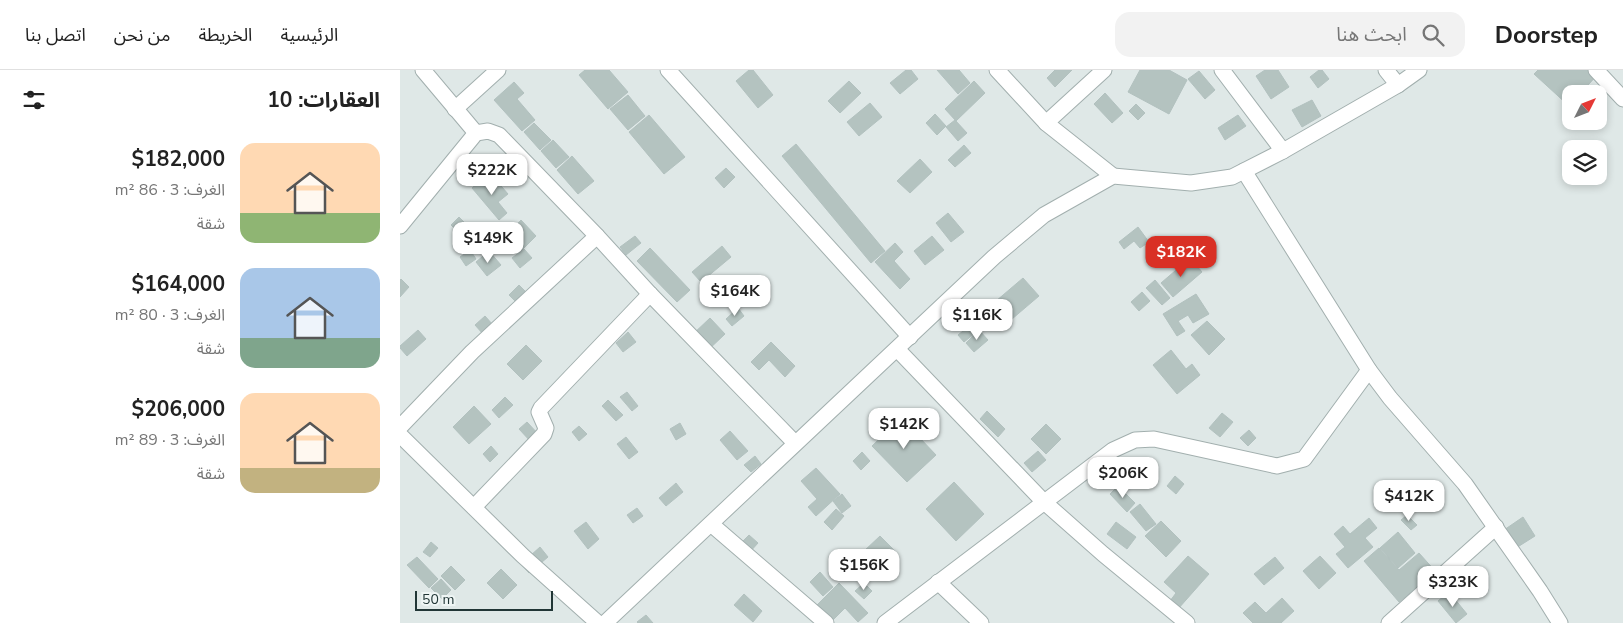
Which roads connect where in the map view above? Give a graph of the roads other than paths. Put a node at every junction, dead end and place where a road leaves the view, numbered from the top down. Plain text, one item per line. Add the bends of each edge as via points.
1 (423, 70) edge
2 (498, 70) edge
3 (668, 70) edge
4 (997, 70) edge
5 (1104, 70) edge
6 (1222, 70) edge
7 (1386, 70) edge
8 (1420, 70) edge
9 (1596, 70) edge
10 (1398, 85) junction
11 (1623, 99) edge
12 (456, 109) junction
13 (1046, 124) junction
14 (476, 133) junction
15 (1284, 151) junction
16 (1244, 171) junction
17 (1112, 176) junction
18 (400, 226) edge
19 (597, 236) junction
20 (650, 294) junction
21 (910, 337) junction
22 (897, 349) junction
23 (1369, 370) junction
24 (400, 427) edge
25 (400, 435) edge
26 (795, 443) junction
27 (1043, 501) junction
28 (474, 507) junction
29 (710, 524) junction
30 (1496, 527) junction
31 (938, 582) junction
32 (1554, 620) edge
33 (598, 623) edge
34 (605, 623) edge
35 (826, 623) edge
36 (885, 623) edge
37 (981, 623) edge
38 (1187, 623) edge
39 (1388, 623) edge

1 - 12 street
2 - 12 street
3 - 21 street
4 - 13 street
5 - 13 street
6 - 15 street
7 - 10 street
8 - 10 street
9 - 11 street
10 - 15 street
12 - 14 street
13 - 17 street
14 - 18 street
14 - 19 street via 488,131 499,135
15 - 16 street
16 - 17 street via 1232,177 1191,183
16 - 23 street
17 - 21 street via 1044,216 994,257
19 - 20 street
19 - 24 street via 472,352
20 - 26 street
20 - 28 street via 541,408 546,428 544,434
21 - 22 street
22 - 26 street
22 - 27 street
23 - 27 street via 1304,459 1277,466 1154,439 1135,440 1113,450
23 - 30 street via 1465,484
25 - 28 street
26 - 29 street
27 - 31 street
27 - 38 street
28 - 33 street
29 - 34 street
29 - 35 street
30 - 32 street
30 - 39 street
31 - 36 street
31 - 37 street

